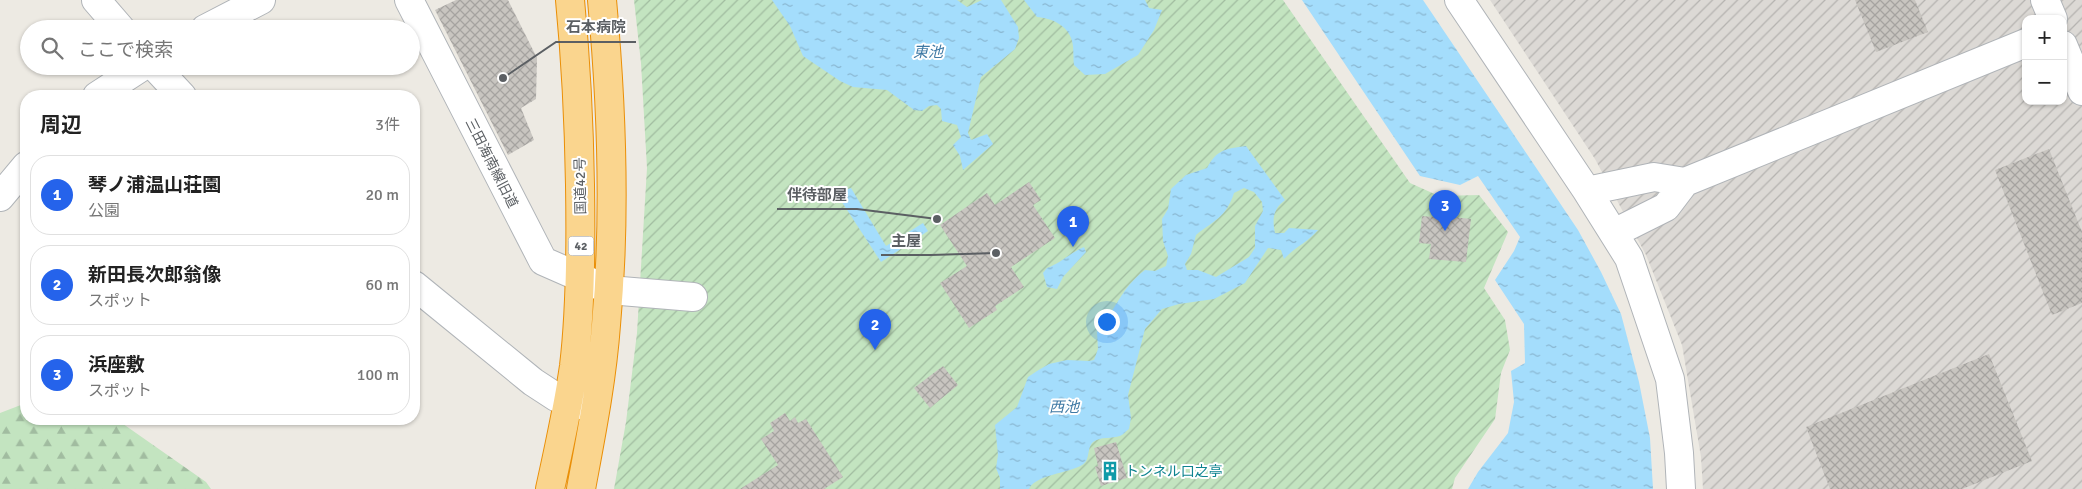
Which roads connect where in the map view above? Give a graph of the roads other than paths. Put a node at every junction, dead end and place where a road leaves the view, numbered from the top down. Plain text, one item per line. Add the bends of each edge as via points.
1 (96, 0) edge
2 (261, 0) edge
3 (409, 0) edge
4 (570, 0) edge
5 (602, 0) edge
6 (1459, 0) edge
7 (2045, 0) edge
8 (2051, 15) edge
9 (113, 20) edge
10 (222, 20) edge
11 (419, 20) edge
12 (420, 21) edge
13 (2022, 45) edge
14 (2067, 54) edge
15 (129, 75) edge
16 (162, 75) edge
17 (106, 90) edge
18 (176, 90) edge
19 (2082, 90) edge
20 (20, 173) edge
21 (1685, 182) junction
22 (1587, 191) junction
23 (0, 197) edge
24 (1614, 234) junction
25 (580, 277) junction
26 (420, 290) edge
27 (609, 290) junction
28 (693, 297) dead end
29 (568, 401) junction
30 (595, 410) junction
31 (550, 489) edge
32 (581, 489) edge
33 (1681, 489) edge

1 - 9 street
2 - 10 street
3 - 11 street, 三田海南線旧道
4 - 25 highway, 国道42号 / 42 via 578,106
5 - 27 highway, 42 via 611,140
6 - 22 street
7 - 8 street
12 - 25 street, 三田海南線旧道 via 543,261
13 - 21 street
14 - 19 street
15 - 17 street
16 - 18 street
20 - 23 street
21 - 22 street via 1654,177
21 - 24 street via 1666,207
22 - 24 street
24 - 33 street via 1629,258 1670,378
25 - 27 street, 三田海南線旧道
25 - 29 highway, 国道42号 / 42 via 577,337
26 - 29 street via 533,382
27 - 28 street, 三田海南線旧道
27 - 30 highway, 42
29 - 30 street
29 - 31 highway, 国道42号 / 42
30 - 32 highway, 42

